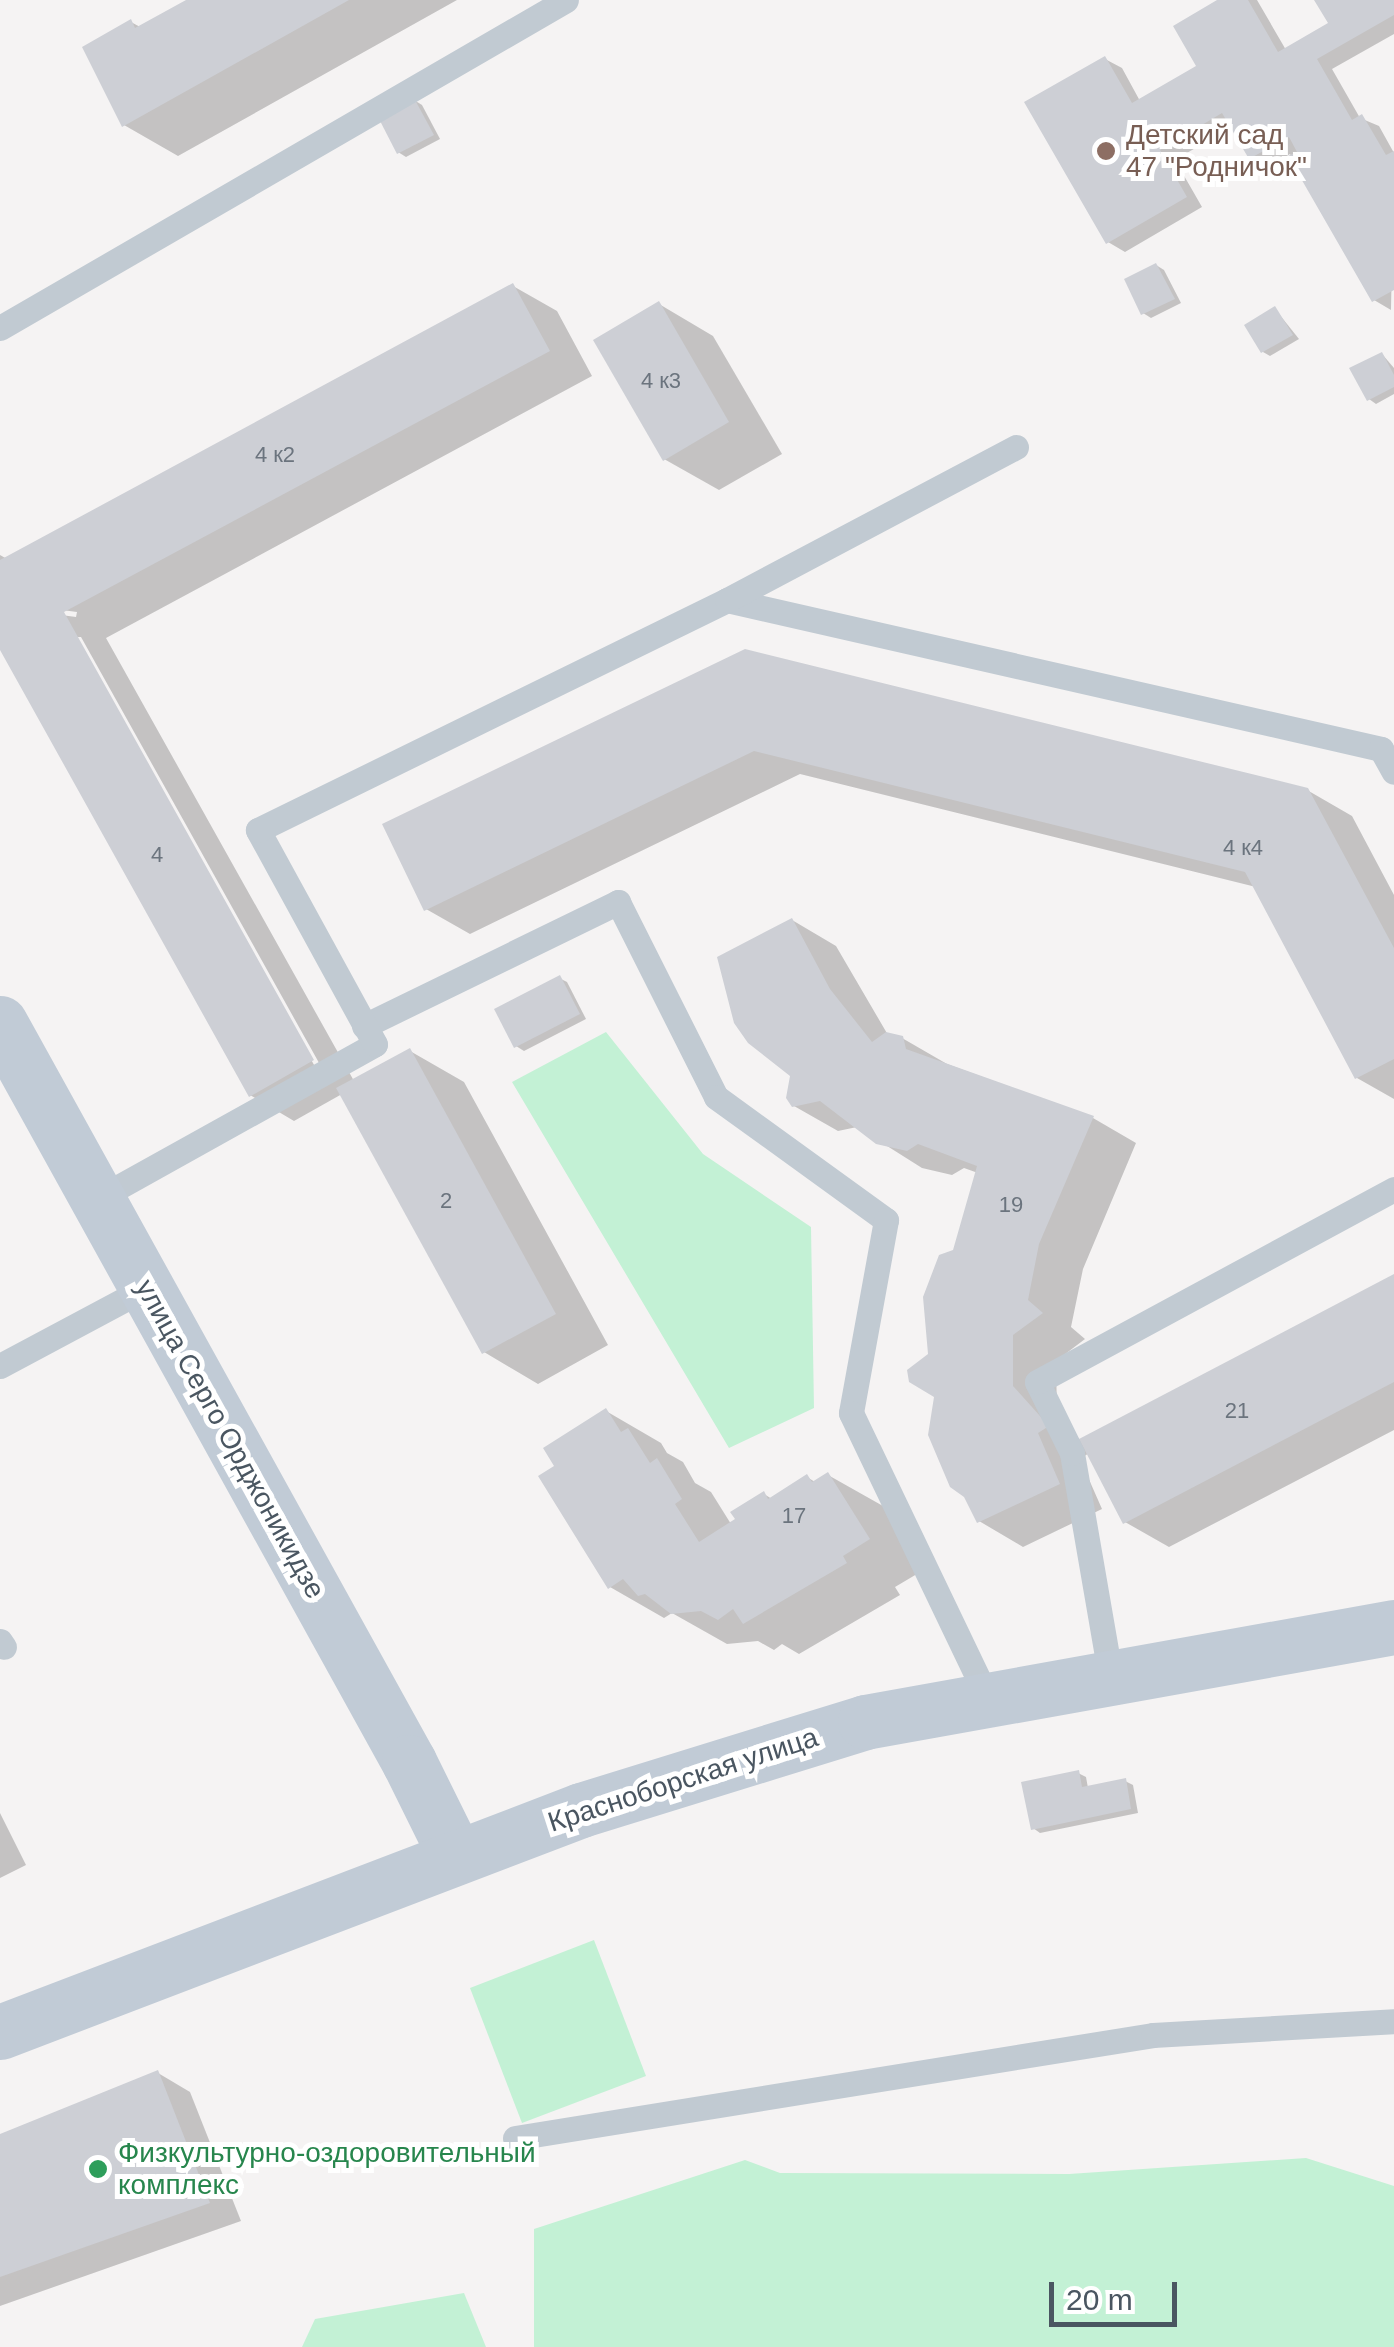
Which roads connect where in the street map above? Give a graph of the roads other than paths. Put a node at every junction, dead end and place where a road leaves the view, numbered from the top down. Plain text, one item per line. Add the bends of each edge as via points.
1 (566, 0) edge
2 (0, 328) edge
3 (1016, 447) dead end
4 (727, 600) junction
5 (1394, 772) edge
6 (364, 1026) junction
7 (8, 1056) edge
8 (1394, 1189) edge
9 (97, 1200) junction
10 (146, 1288) junction
11 (0, 1366) edge
12 (1394, 1627) edge
13 (1111, 1680) junction
14 (989, 1701) junction
15 (456, 1856) junction
16 (1394, 2021) edge
17 (0, 2032) edge
18 (515, 2138) dead end

1 - 2 lane
3 - 4 lane
4 - 5 lane via 1382,748
4 - 6 lane via 258,830
6 - 9 lane via 375,1044
6 - 14 lane via 618,902 716,1097 886,1220 851,1413
7 - 9 street, улица Серго Орджоникидзе
8 - 13 lane via 1038,1382 1072,1453
9 - 10 street, улица Серго Орджоникидзе
10 - 11 lane
10 - 15 street, улица Серго Орджоникидзе
12 - 13 street, Красноборская улица
13 - 14 street, Красноборская улица
14 - 15 street, Красноборская улица via 865,1722 580,1810
15 - 17 street, Красноборская улица
16 - 18 lane via 1153,2034

